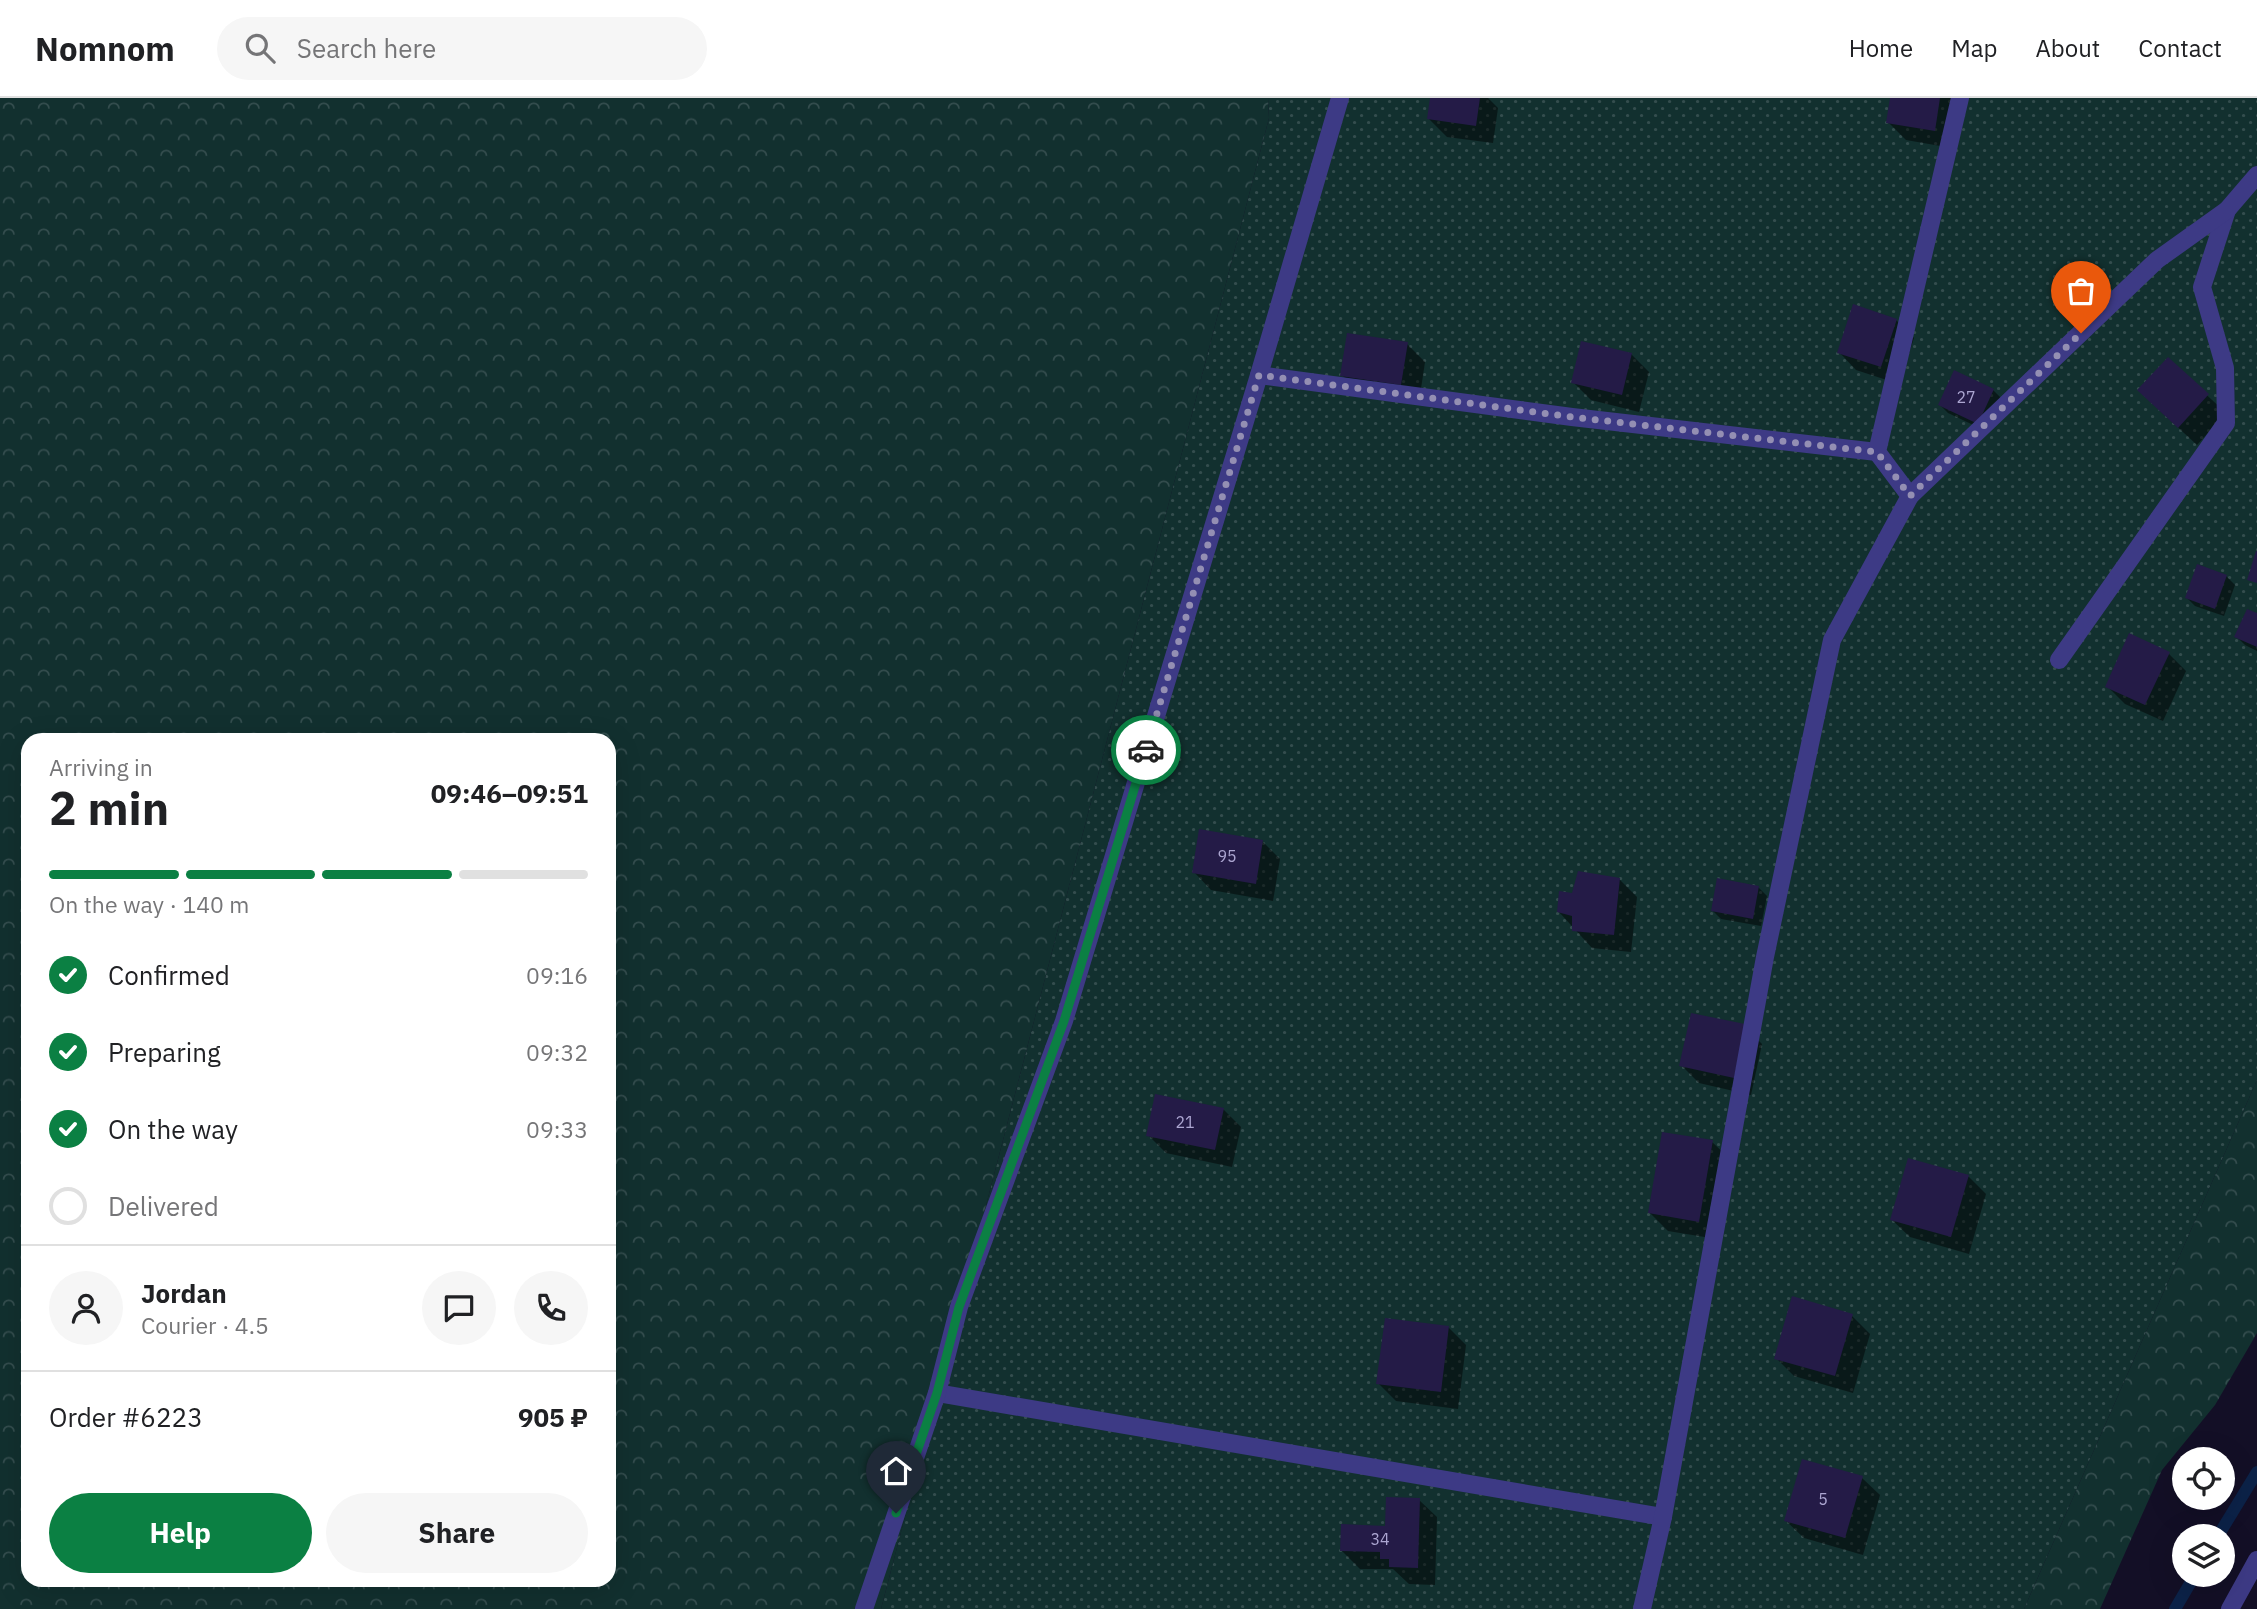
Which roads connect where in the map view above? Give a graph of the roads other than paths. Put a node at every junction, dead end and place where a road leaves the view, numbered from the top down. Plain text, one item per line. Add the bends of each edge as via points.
1 (1340, 98) edge
2 (1960, 98) edge
3 (2257, 175) edge
4 (2227, 210) junction
5 (1259, 375) junction
6 (1877, 452) junction
7 (1910, 496) junction
8 (2059, 660) dead end
9 (937, 1393) junction
10 (1663, 1517) junction
11 (2257, 1560) edge
12 (864, 1609) edge
13 (1642, 1609) edge
14 (2230, 1609) edge

1 - 5 lane
2 - 6 lane
3 - 4 lane
4 - 7 lane via 2157,260
4 - 8 lane via 2202,287 2225,368 2226,423
5 - 6 lane
5 - 9 lane via 1064,1021 959,1307
6 - 7 lane
7 - 10 lane via 1832,640 1765,957
9 - 10 lane
9 - 12 lane
10 - 13 lane
11 - 14 lane

